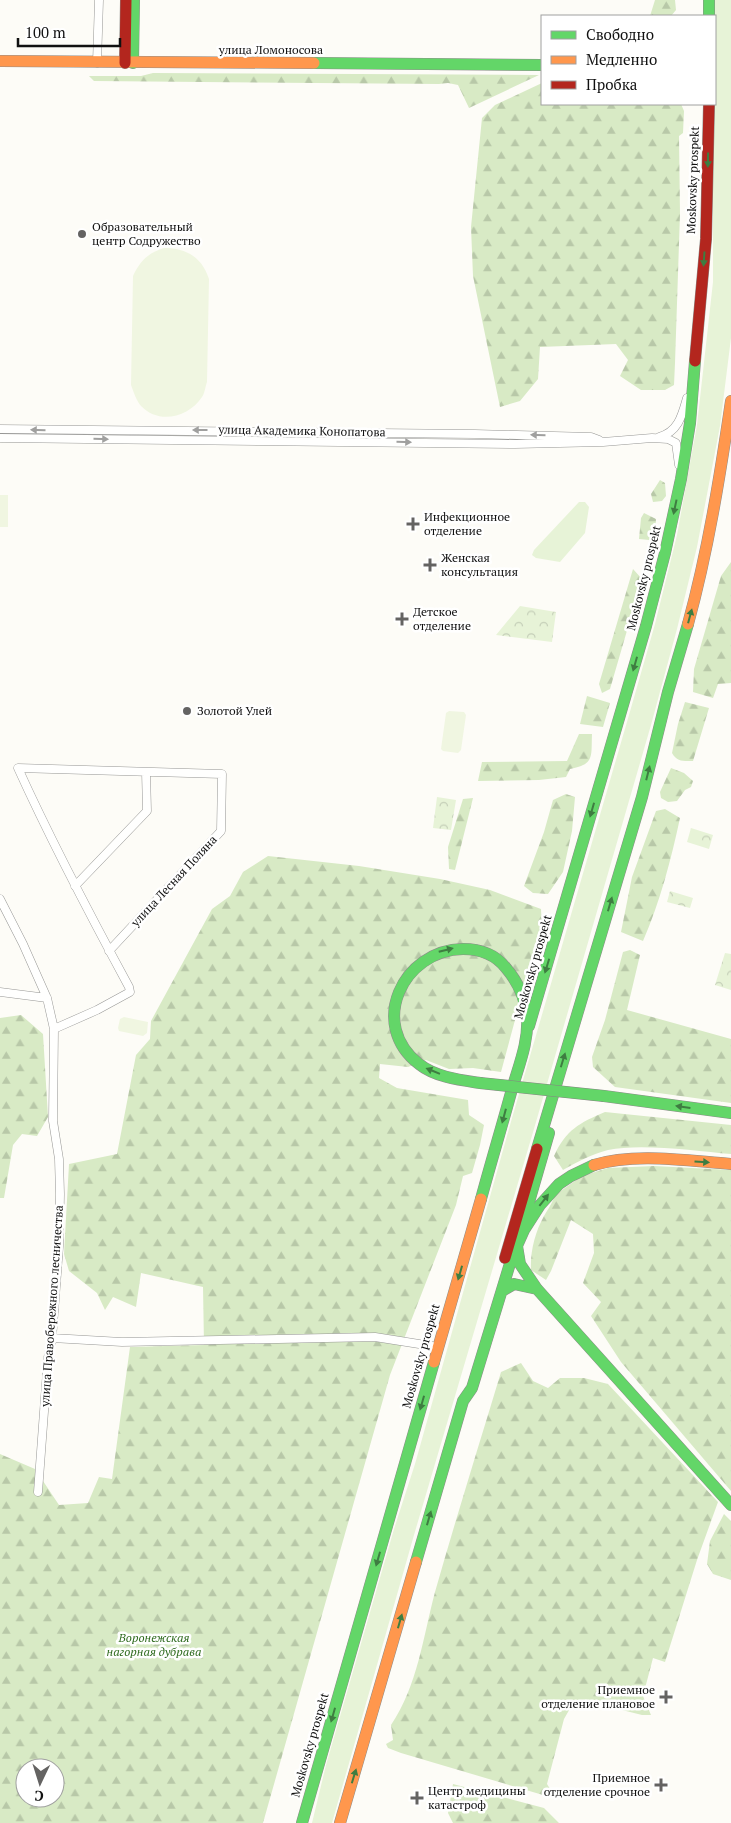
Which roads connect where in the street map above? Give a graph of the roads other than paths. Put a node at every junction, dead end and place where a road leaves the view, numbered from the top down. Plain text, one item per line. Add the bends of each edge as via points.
1 (100, 0) edge
2 (126, 0) edge
3 (134, 0) edge
4 (708, 0) edge
5 (709, 15) edge
6 (0, 61) edge
7 (98, 63) junction
8 (129, 63) junction
9 (541, 65) edge
10 (708, 106) edge
11 (695, 372) junction
12 (731, 401) edge
13 (0, 429) edge
14 (0, 438) edge
15 (652, 438) junction
16 (603, 442) junction
17 (681, 480) junction
18 (146, 772) junction
19 (75, 886) junction
20 (0, 899) edge
21 (109, 951) junction
22 (0, 992) edge
23 (47, 998) junction
24 (54, 1030) junction
25 (526, 1036) junction
26 (549, 1107) junction
27 (731, 1113) edge
28 (731, 1164) edge
29 (517, 1245) junction
30 (537, 1289) junction
31 (502, 1291) junction
32 (52, 1338) junction
33 (438, 1347) junction
34 (463, 1401) junction
35 (38, 1492) dead end
36 (731, 1505) edge
37 (302, 1823) edge
38 (340, 1823) edge

1 - 7 street
2 - 8 main road
3 - 8 main road
4 - 5 main road
6 - 7 main road, улица Ломоносова
7 - 8 main road, улица Ломоносова
8 - 9 main road, улица Ломоносова
10 -> 11 main road, Moskovsky prospekt via 706,239
11 - 15 street via 682,419 666,435
11 - 17 main road, Moskovsky prospekt
26 -> 12 main road via 642,797 700,580
16 -> 13 street, улица Академика Конопатова via 590,437 549,435
14 -> 16 street, улица Академика Конопатова via 516,444
15 - 16 street, улица Академика Конопатова
15 - 17 street via 676,443
17 -> 25 main road, Moskovsky prospekt via 646,626
18 - 19 street via 147,811
18 - 19 street via 18,768
18 - 21 street, улица Лесная Поляна via 222,774 221,831
19 - 21 street
20 - 23 street
21 - 24 street via 130,992
22 - 23 street
23 - 24 street
24 - 32 street, улица Правобережного лесничества via 53,1121 60,1194
27 -> 25 main road, bridge via 480,1083 430,1070 419,1065 405,1050 396,1028 395,1006 401,986 413,968 432,954 454,948 491,954 522,989 527,1007
25 -> 33 main road, Moskovsky prospekt
26 - 29 main road via 551,1125
26 - 34 main road
29 -> 28 main road via 546,1197 559,1184 586,1168 638,1160
29 - 30 main road via 520,1264
29 - 31 main road
30 - 31 main road via 516,1283
30 - 36 main road
31 - 34 main road via 472,1388
32 - 33 street via 122,1342 374,1336
32 - 35 street, улица Правобережного лесничества
33 -> 37 main road, Moskovsky prospekt
38 -> 34 main road

